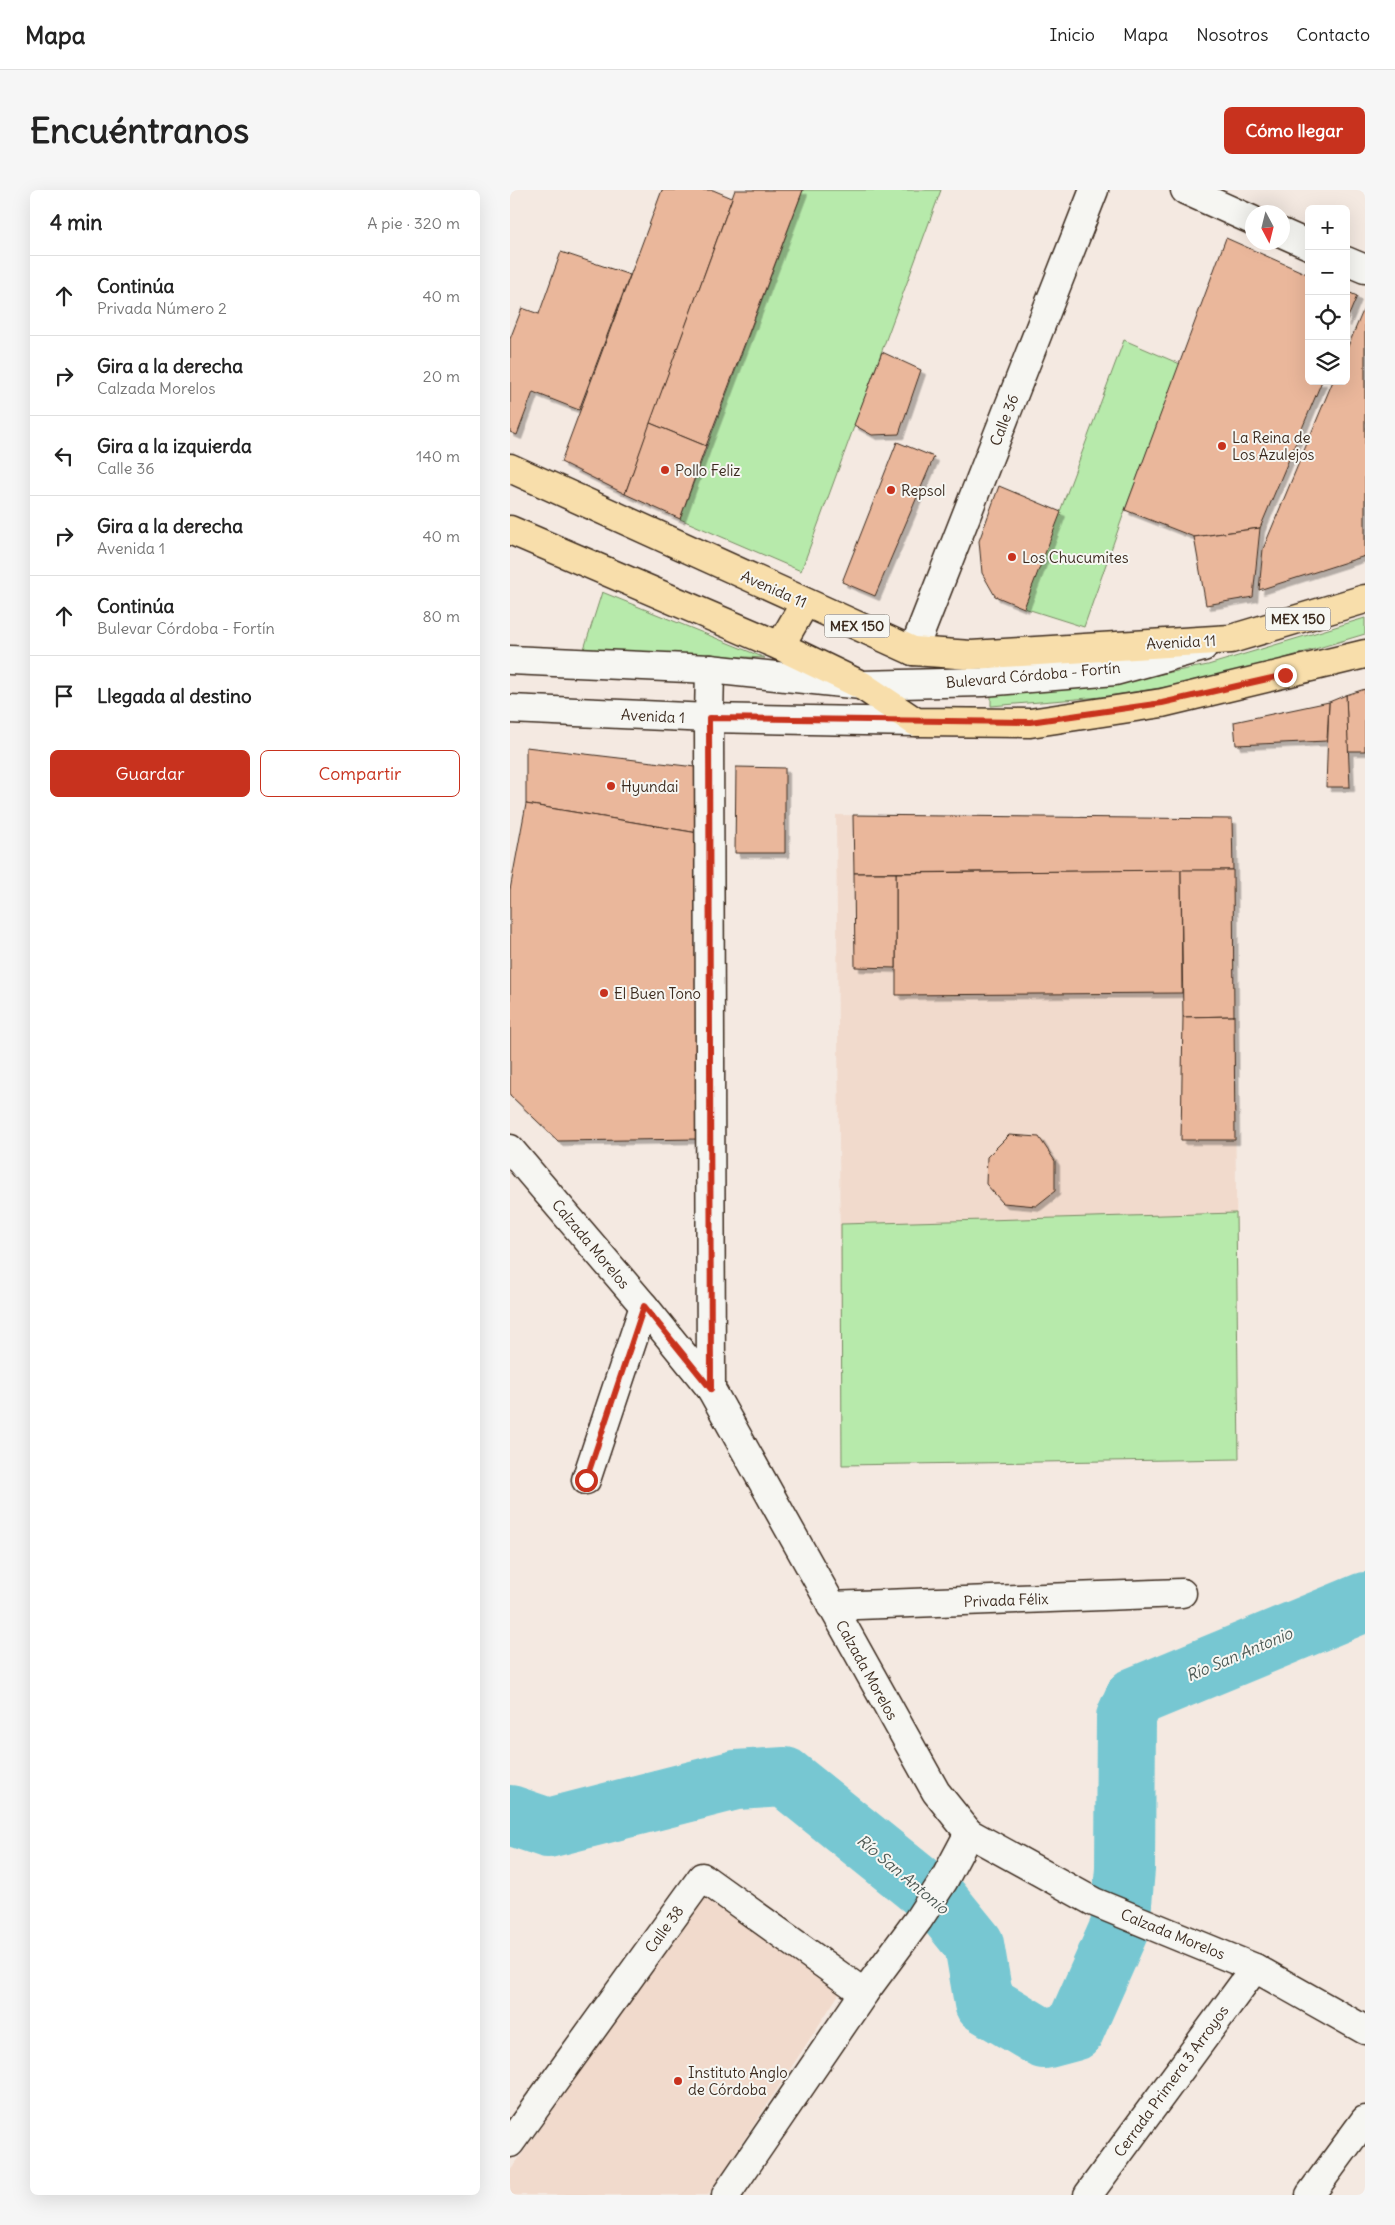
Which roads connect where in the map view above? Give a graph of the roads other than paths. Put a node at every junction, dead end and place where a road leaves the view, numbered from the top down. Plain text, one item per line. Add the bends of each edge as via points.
1 (1094, 190) edge
2 (1185, 190) edge
3 (1245, 217) edge
4 (1290, 237) edge
5 (1305, 243) edge
6 (1350, 263) edge
7 (1365, 269) edge
8 (510, 468) edge
9 (510, 530) edge
10 (1365, 598) edge
11 (804, 603) junction
12 (1231, 639) junction
13 (780, 646) junction
14 (913, 651) junction
15 (1365, 654) edge
16 (510, 660) edge
17 (710, 670) junction
18 (862, 685) junction
19 (510, 709) edge
20 (709, 718) junction
21 (916, 722) junction
22 (510, 1149) edge
23 (644, 1306) junction
24 (711, 1389) junction
25 (586, 1480) dead end
26 (1182, 1594) dead end
27 (831, 1606) junction
28 (969, 1833) junction
29 (1255, 1968) junction
30 (864, 1993) junction
31 (1365, 2030) edge
32 (1365, 2120) edge
33 (510, 2143) edge
34 (726, 2195) edge
35 (1088, 2195) edge
36 (1310, 2195) edge

1 - 14 street, Calle 36
2 - 3 street
4 - 5 street
6 - 7 street
8 - 11 main road, Avenida 11 / MEX 150
9 - 13 main road
10 - 12 main road, MEX 150
11 - 13 main road
11 - 14 main road, Avenida 11 / MEX 150
12 - 14 main road, Avenida 11 / MEX 150 via 971,655
12 - 18 street, Bulevard Córdoba - Fortín via 1115,671 983,682
13 - 18 main road
15 - 21 main road via 1162,703 1030,722
16 - 17 street
17 - 18 street
17 - 20 street
18 - 21 main road
19 - 20 street, Avenida 1
20 - 21 street, Avenida 1
20 - 24 street
22 - 23 street, Calzada Morelos
23 - 24 street, Calzada Morelos
23 - 25 street
24 - 27 street, Calzada Morelos
26 - 27 street, Privada Félix
27 - 28 street, Calzada Morelos via 936,1792
28 - 29 street, Calzada Morelos via 1094,1902
28 - 30 street via 918,1920
29 - 31 street, Calzada Morelos
29 - 35 street, Cerrada Primera 3 Arroyos
30 - 33 street, Calle 38 via 702,1877
30 - 34 street
32 - 36 street

